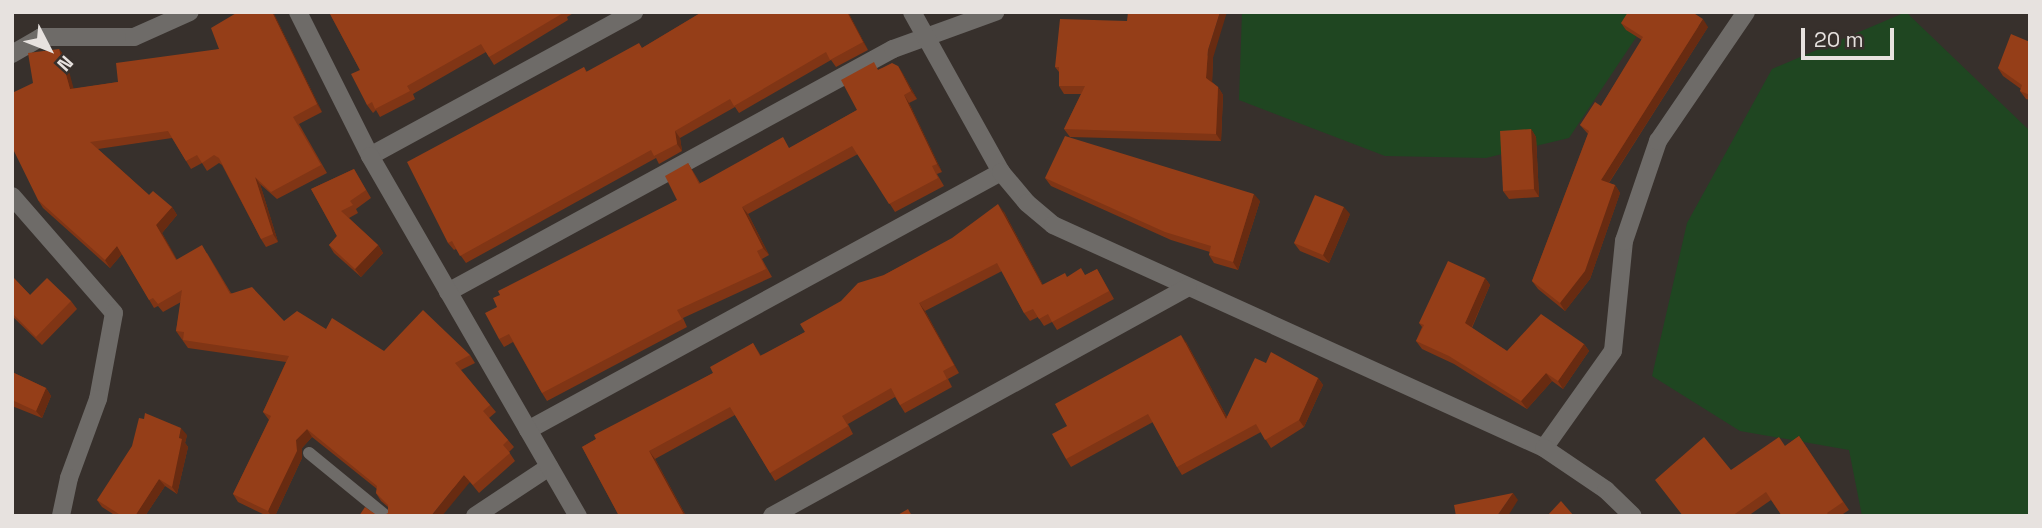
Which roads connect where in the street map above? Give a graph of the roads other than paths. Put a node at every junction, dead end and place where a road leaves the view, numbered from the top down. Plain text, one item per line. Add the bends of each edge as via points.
1 (190, 12) edge
2 (298, 12) edge
3 (634, 12) edge
4 (912, 12) edge
5 (995, 12) edge
6 (1746, 12) edge
7 (924, 34) junction
8 (13, 55) edge
9 (370, 156) junction
10 (1001, 172) junction
11 (12, 196) edge
12 (1187, 288) junction
13 (448, 292) junction
14 (528, 430) junction
15 (1544, 448) junction
16 (309, 453) dead end
17 (549, 467) junction
18 (66, 515) edge
19 (386, 516) edge
20 (475, 516) edge
21 (578, 516) edge
22 (772, 516) edge
23 (1633, 516) edge

1 - 8 street via 134,37 41,37
2 - 9 street
3 - 9 street
4 - 7 street
5 - 7 street
6 - 15 street via 1658,141 1624,241 1614,351
7 - 10 street
7 - 13 street
9 - 13 street
10 - 12 street via 1053,225
10 - 14 street
11 - 18 street via 114,313 98,399 69,478
12 - 15 street
12 - 22 street
13 - 14 street
14 - 17 street
15 - 23 street via 1606,490
16 - 19 lane
17 - 20 street
17 - 21 street

